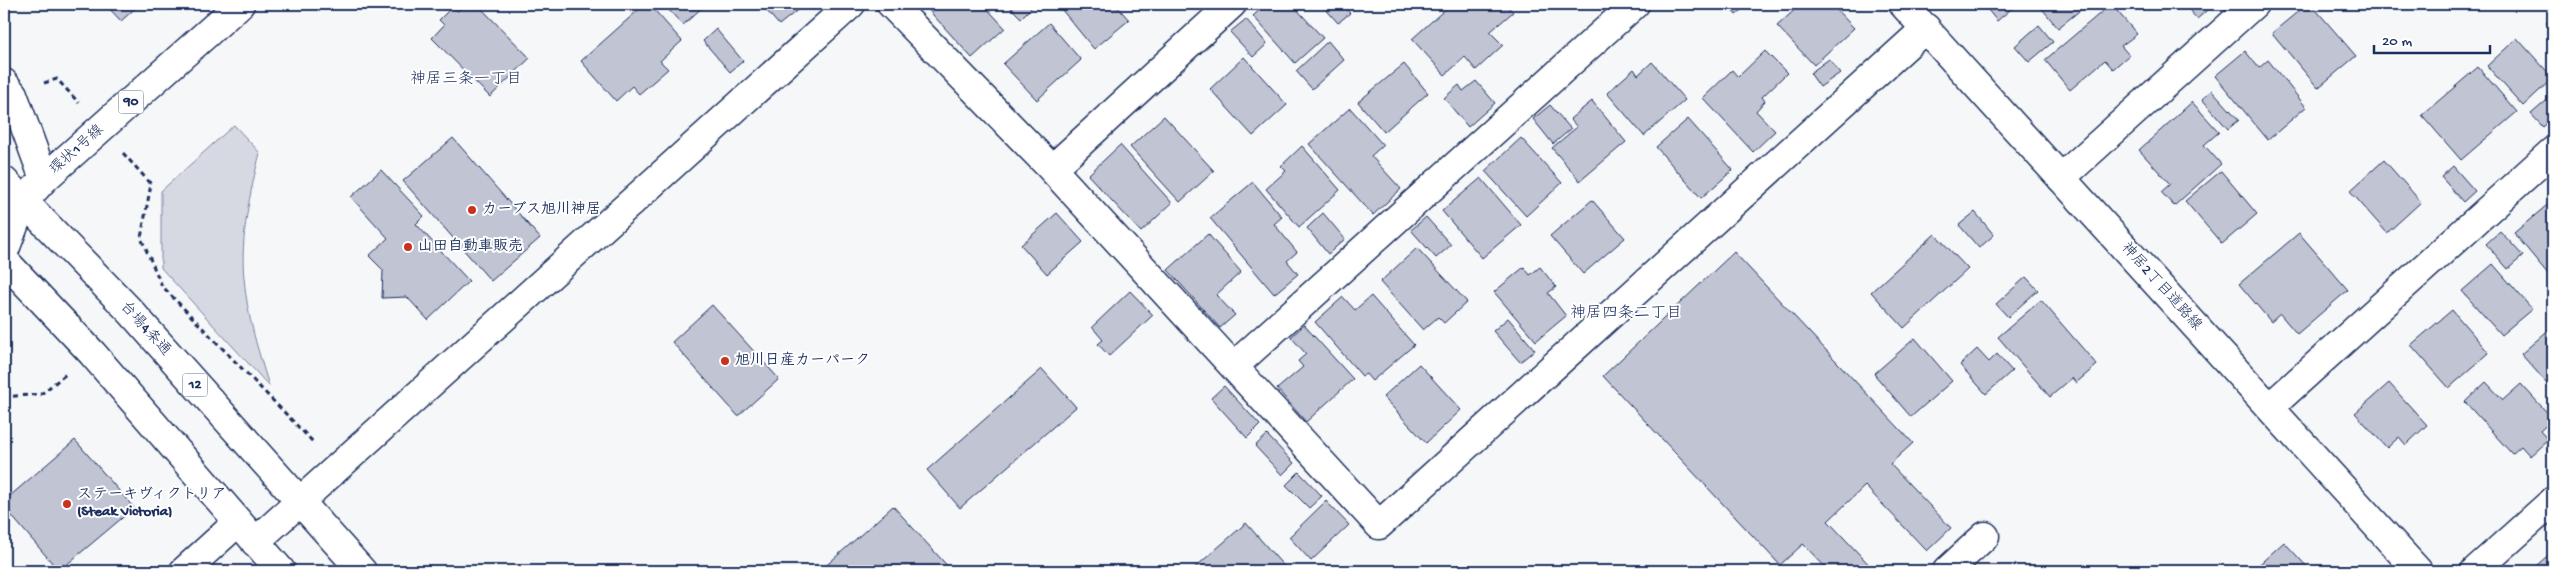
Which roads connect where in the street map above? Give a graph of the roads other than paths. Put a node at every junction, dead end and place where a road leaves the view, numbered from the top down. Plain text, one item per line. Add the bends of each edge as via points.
1 (240, 4) edge
2 (851, 4) edge
3 (892, 4) edge
4 (1232, 4) edge
5 (1635, 4) edge
6 (1903, 4) edge
7 (2254, 4) edge
8 (1926, 28) junction
9 (4, 84) edge
10 (2553, 151) edge
11 (1052, 169) junction
12 (2061, 178) junction
13 (44, 179) junction
14 (4, 182) edge
15 (23, 202) junction
16 (4, 252) edge
17 (4, 260) edge
18 (1234, 366) junction
19 (2270, 407) junction
20 (2553, 501) edge
21 (300, 502) junction
22 (246, 532) junction
23 (1985, 536) dead end
24 (184, 571) edge
25 (282, 571) edge
26 (362, 571) edge
27 (1947, 571) edge
28 (2418, 571) edge
29 (2475, 571) edge

1 - 13 main road, 環状1号線 / 90
2 - 21 main road
3 - 11 main road
4 - 11 main road
5 - 18 main road
6 - 8 main road, 神居2丁目道路線
7 - 12 main road
8 - 12 main road, 神居2丁目道路線
8 - 18 main road via 1379,525
9 - 13 main road via 13,94
10 - 19 main road
11 - 18 main road
12 - 19 main road, 神居2丁目道路線
13 - 15 main road, 環状1号線 / 90
14 - 15 main road, 台場4条通 / 12
15 - 16 main road, 環状1号線 / 90
15 - 21 main road, 台場4条通 / 12 via 131,312
17 - 22 main road via 92,353
19 - 28 main road, 神居2丁目道路線
20 - 29 main road
21 - 22 main road
21 - 26 main road, 台場4条通 / 12
22 - 24 main road
22 - 25 main road
23 - 27 main road

